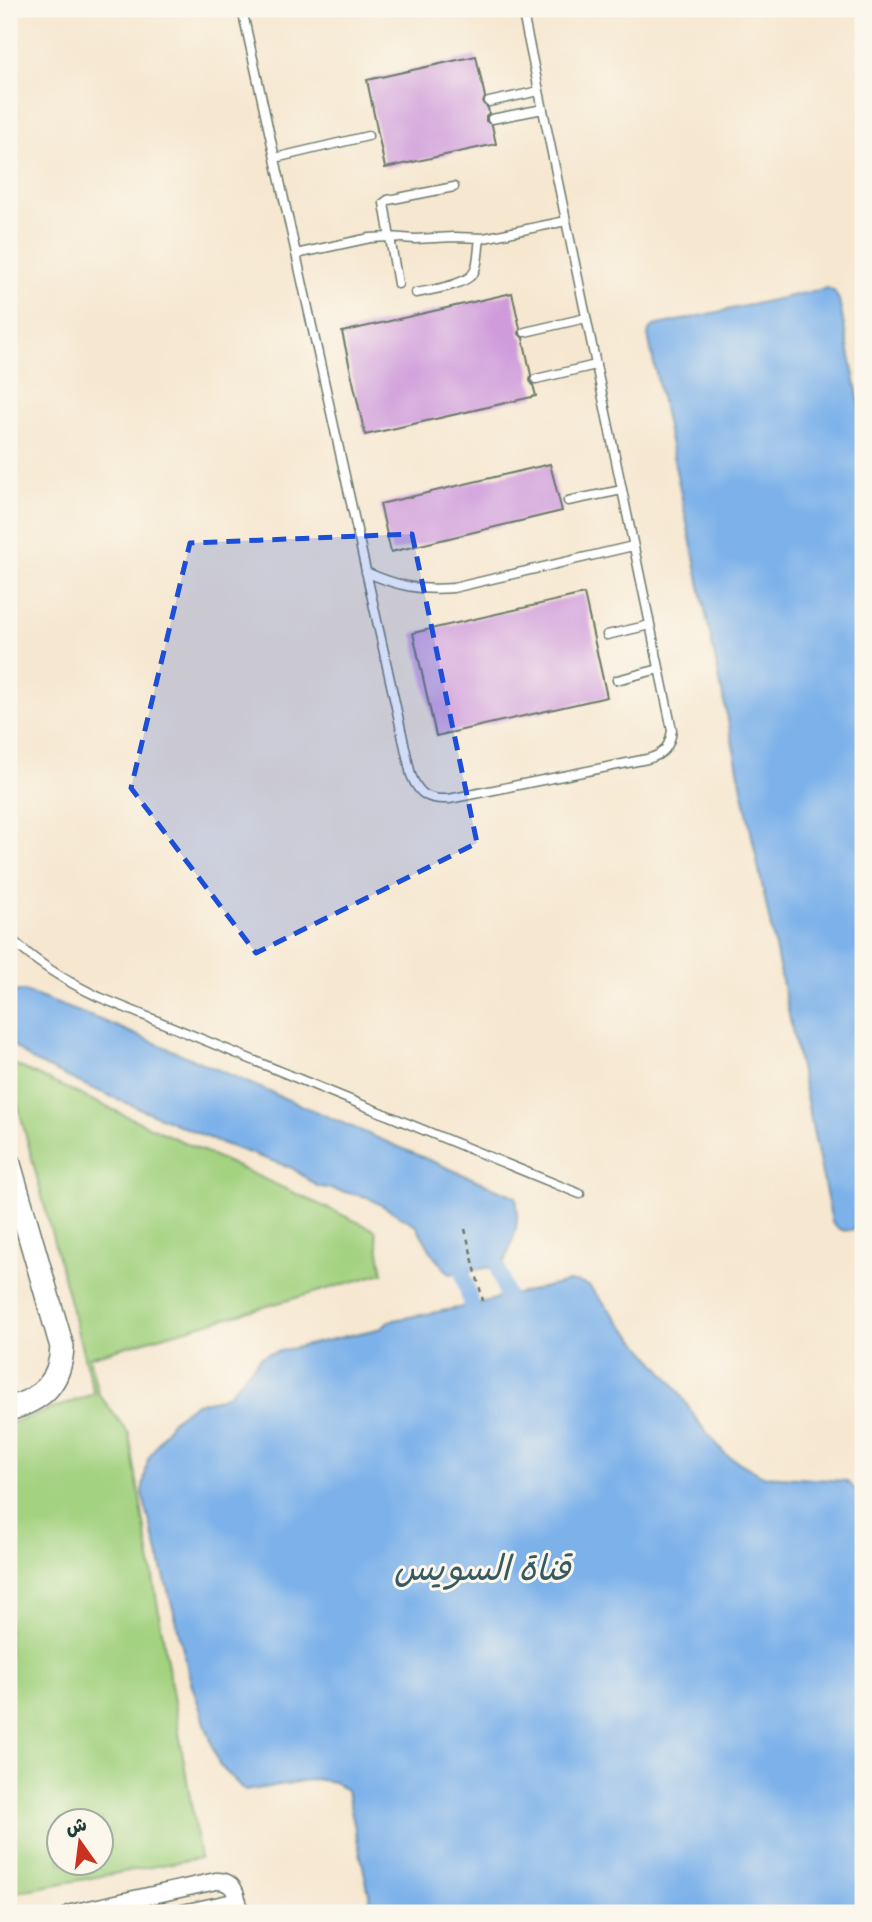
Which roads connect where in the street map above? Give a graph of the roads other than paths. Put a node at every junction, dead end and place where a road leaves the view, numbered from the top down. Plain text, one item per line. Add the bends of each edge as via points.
1 (242, 9) edge
2 (522, 9) edge
3 (539, 91) junction
4 (489, 102) dead end
5 (543, 109) junction
6 (492, 119) dead end
7 (368, 136) dead end
8 (275, 158) junction
9 (454, 187) dead end
10 (566, 221) junction
11 (389, 237) junction
12 (480, 239) junction
13 (296, 254) junction
14 (398, 284) dead end
15 (416, 293) dead end
16 (586, 318) junction
17 (525, 332) dead end
18 (596, 365) junction
19 (536, 379) dead end
20 (622, 489) junction
21 (568, 501) dead end
22 (634, 546) junction
23 (366, 572) junction
24 (650, 625) junction
25 (607, 635) dead end
26 (659, 669) junction
27 (617, 680) dead end
28 (9, 937) edge
29 (9, 1164) edge
30 (580, 1194) dead end
31 (9, 1409) edge
32 (239, 1907) edge
33 (71, 1913) edge
34 (183, 1913) edge

1 - 8 lane
2 - 3 lane
3 - 4 lane
3 - 5 lane
5 - 6 lane
5 - 10 lane
7 - 8 lane
8 - 13 lane
9 - 11 lane via 386,201
10 - 12 lane
10 - 16 lane
11 - 12 lane
11 - 13 lane
11 - 14 lane
12 - 15 lane via 471,276
13 - 23 lane
16 - 17 lane
16 - 18 lane
18 - 19 lane
18 - 20 lane
20 - 21 lane
20 - 22 lane
22 - 23 lane via 453,588 408,587
22 - 24 lane
23 - 26 lane via 411,775 416,786 436,800 658,756 666,750 672,730
24 - 25 lane
24 - 26 lane
26 - 27 lane
28 - 30 lane via 40,964 99,997
29 - 31 street via 62,1347 57,1376 48,1388 24,1405
32 - 33 street via 232,1885 216,1881
32 - 34 street

